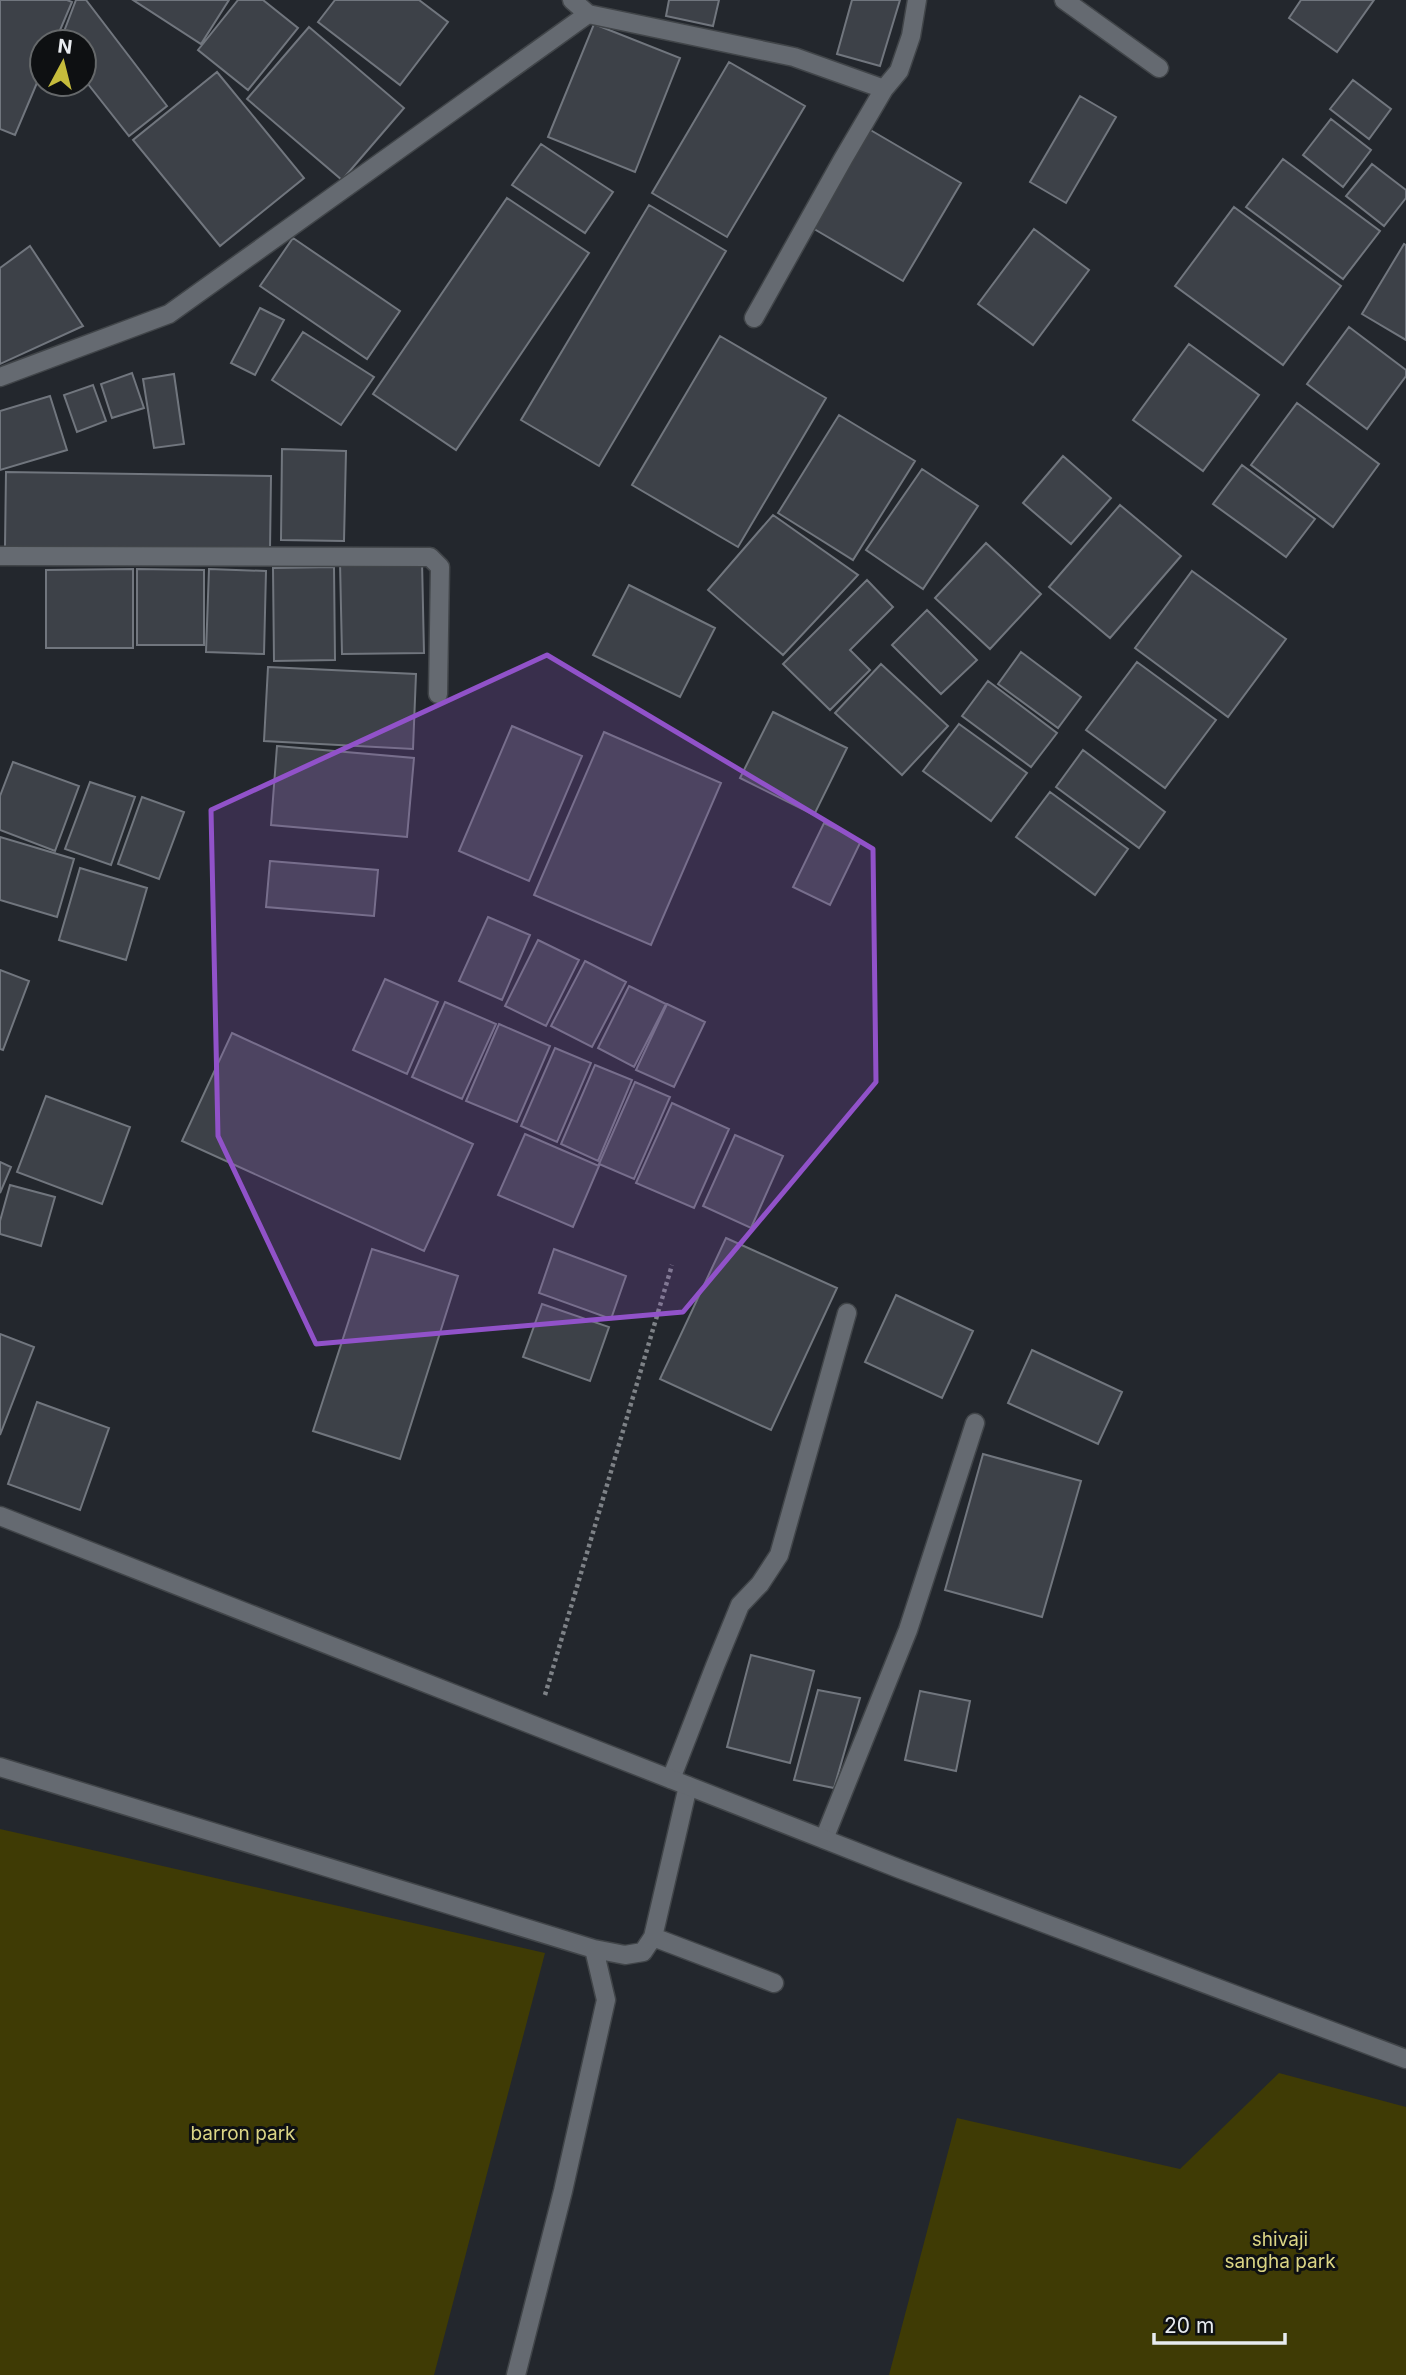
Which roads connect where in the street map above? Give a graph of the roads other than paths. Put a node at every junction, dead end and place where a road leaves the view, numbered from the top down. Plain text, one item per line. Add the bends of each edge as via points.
1 (572, 0) edge
2 (918, 0) edge
3 (1064, 0) edge
4 (587, 14) junction
5 (1159, 68) dead end
6 (884, 89) junction
7 (754, 318) dead end
8 (0, 377) edge
9 (0, 556) edge
10 (438, 694) dead end
11 (847, 1313) dead end
12 (975, 1423) dead end
13 (0, 1516) edge
14 (0, 1767) edge
15 (680, 1783) junction
16 (824, 1839) junction
17 (653, 1937) junction
18 (594, 1949) junction
19 (774, 1983) dead end
20 (1406, 2059) edge
21 (516, 2375) edge

1 - 4 street
2 - 6 street via 899,71
3 - 5 street
4 - 6 street via 794,57
4 - 8 street via 169,314
6 - 7 street
9 - 10 street via 430,556 440,566
11 - 15 street via 779,1555 740,1605 715,1666
12 - 16 street via 908,1630
13 - 15 street
14 - 18 street
15 - 16 street
15 - 17 street
16 - 20 street
17 - 18 street via 643,1952 625,1955
17 - 19 street
18 - 21 street via 606,2000 564,2190

